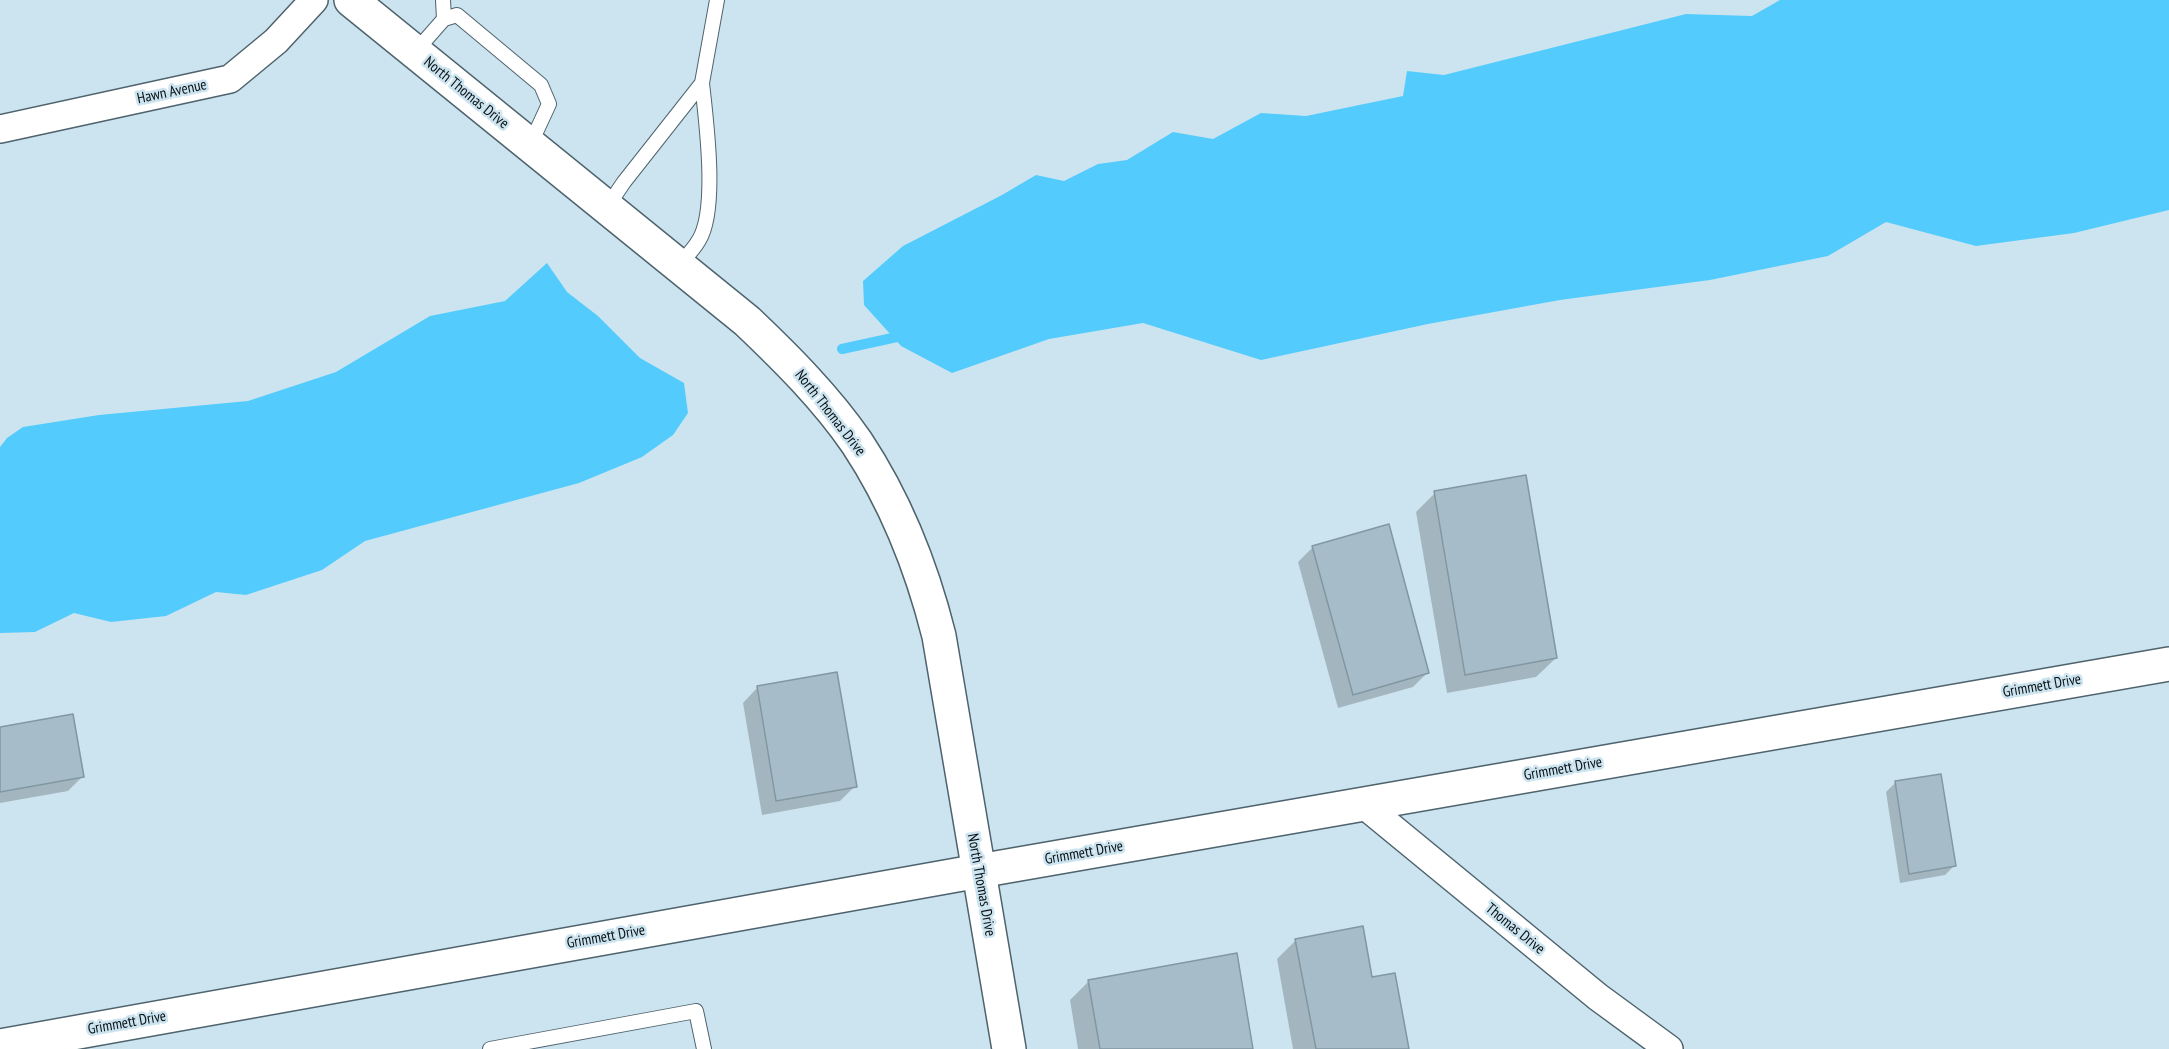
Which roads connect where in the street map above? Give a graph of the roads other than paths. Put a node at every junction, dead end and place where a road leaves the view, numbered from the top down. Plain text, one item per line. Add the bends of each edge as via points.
1 (314, 0) edge
2 (351, 0) edge
3 (443, 0) edge
4 (717, 0) edge
5 (444, 20) junction
6 (415, 52) junction
7 (702, 83) junction
8 (0, 129) edge
9 (530, 145) junction
10 (607, 207) junction
11 (679, 266) junction
12 (2169, 664) edge
13 (1363, 804) junction
14 (979, 871) junction
15 (0, 1046) edge
16 (490, 1049) edge
17 (704, 1049) edge
18 (1009, 1049) edge
19 (1669, 1049) edge

1 - 8 street, Hawn Avenue via 276,41 230,79
2 - 6 main road, North Thomas Drive
3 - 5 lane
4 - 7 lane
5 - 6 lane
5 - 9 lane via 457,15 541,86 549,104
6 - 9 main road, North Thomas Drive
7 - 10 lane
7 - 11 lane via 709,159 707,213 700,238
9 - 10 main road, North Thomas Drive
10 - 11 main road, North Thomas Drive
11 - 14 main road, North Thomas Drive via 747,321 824,400 857,443 902,526 929,595 939,636
12 - 13 main road, Grimmett Drive
13 - 14 main road, Grimmett Drive
13 - 19 street, Thomas Drive via 1598,997
14 - 15 main road, Grimmett Drive
14 - 18 main road, North Thomas Drive
16 - 17 lane via 696,1011

